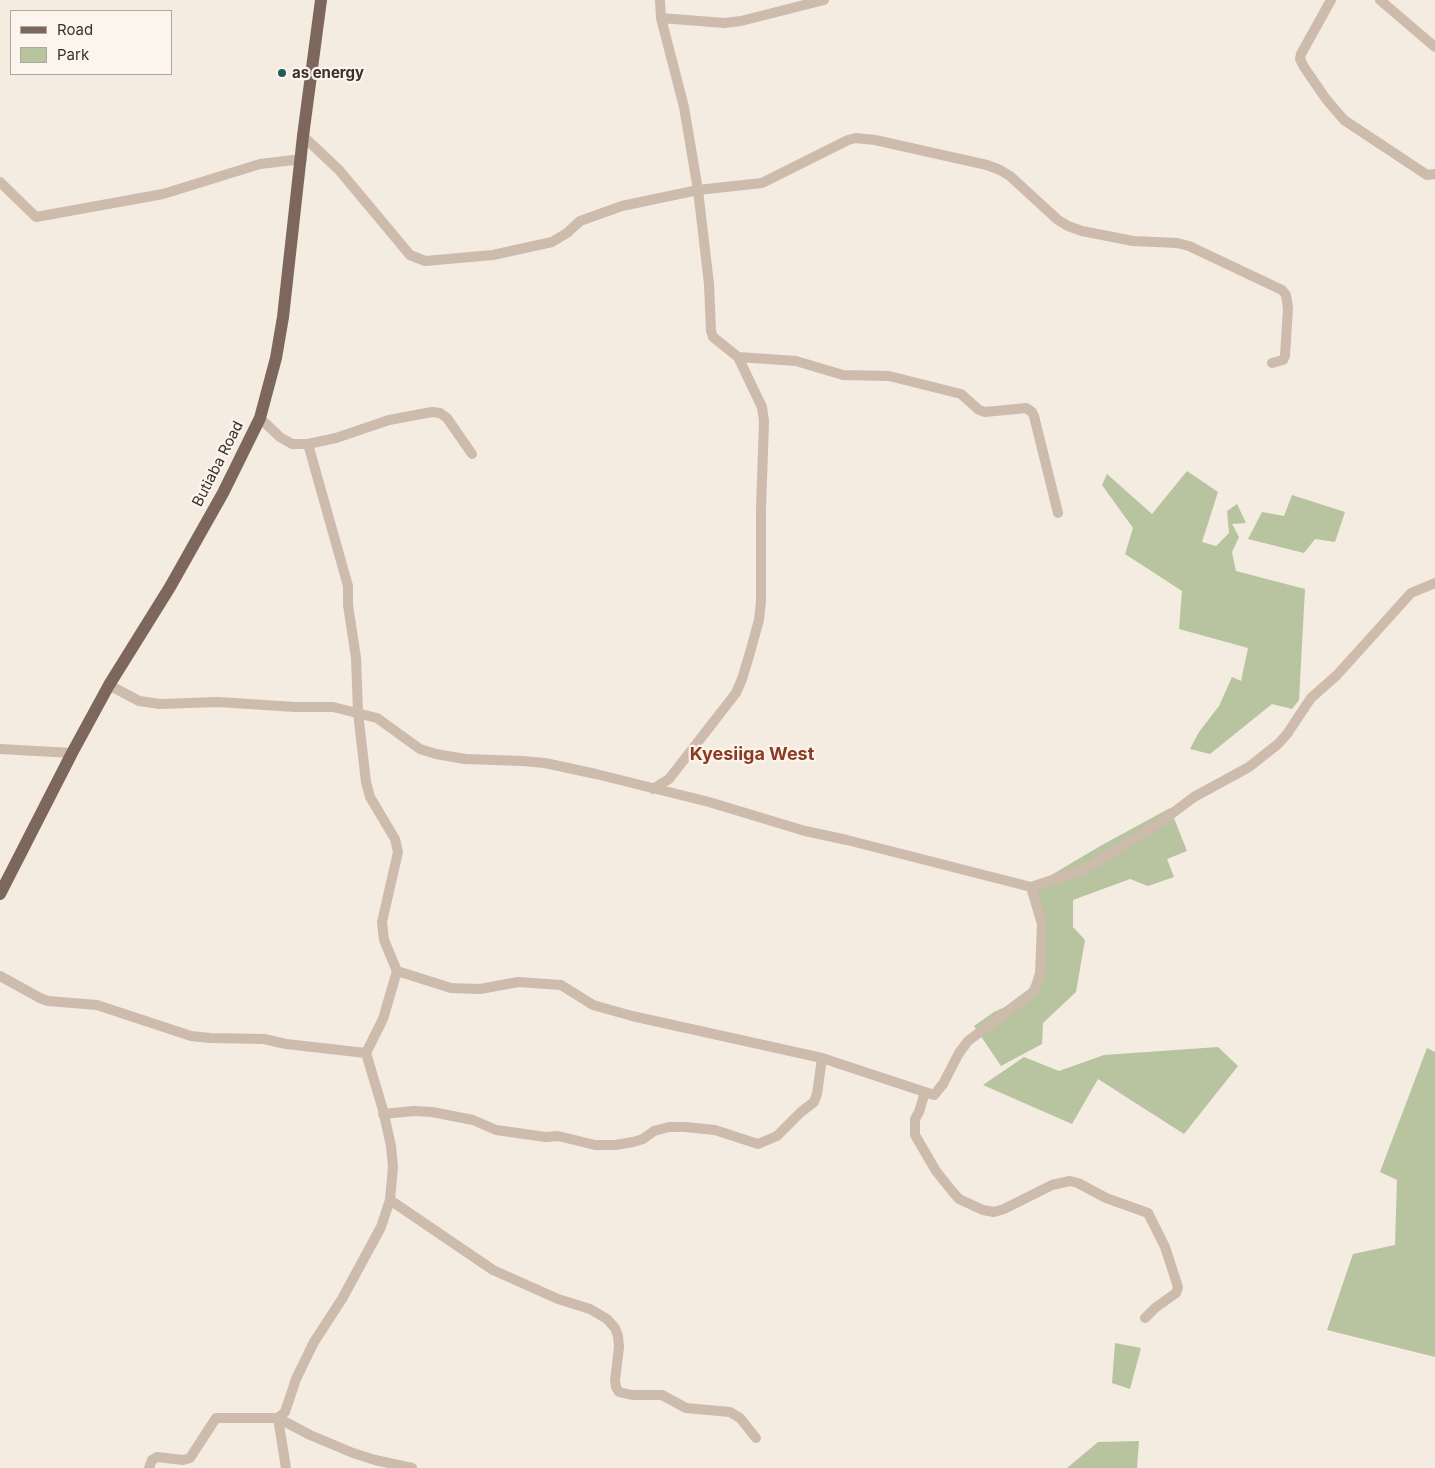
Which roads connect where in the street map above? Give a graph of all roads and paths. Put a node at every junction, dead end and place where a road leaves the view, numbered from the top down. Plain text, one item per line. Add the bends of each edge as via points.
1 (322, 0) edge
2 (660, 0) edge
3 (824, 0) edge
4 (1331, 0) edge
5 (1380, 0) edge
6 (661, 18) junction
7 (1435, 47) edge
8 (303, 136) junction
9 (302, 159) junction
10 (1435, 174) edge
11 (0, 182) edge
12 (698, 190) junction
13 (738, 357) junction
14 (1272, 363) dead end
15 (260, 418) junction
16 (308, 444) junction
17 (472, 454) dead end
18 (1058, 514) dead end
19 (1435, 583) edge
20 (109, 685) junction
21 (358, 712) junction
22 (0, 749) edge
23 (72, 752) junction
24 (653, 789) junction
25 (1031, 887) junction
26 (0, 894) edge
27 (397, 971) junction
28 (0, 976) edge
29 (366, 1053) junction
30 (822, 1058) junction
31 (925, 1092) junction
32 (383, 1114) junction
33 (390, 1200) junction
34 (1145, 1318) dead end
35 (278, 1418) junction
36 (756, 1438) dead end
37 (149, 1468) edge
38 (286, 1468) edge
39 (412, 1468) edge

1 - 8 main road, Butiaba Road
2 - 6 street
3 - 6 street via 724,23
4 - 10 street via 1301,54 1304,66 1344,120 1427,175
5 - 7 street
6 - 12 street via 684,107
8 - 9 main road, Butiaba Road
8 - 12 street via 339,170 410,255 424,261 493,255 552,242 588,218 622,206
9 - 11 street via 260,164 163,194 36,218
9 - 15 main road, Butiaba Road via 283,317
12 - 13 street via 711,331 718,342
12 - 14 street via 762,183 848,140 860,138 987,165 1010,176 1068,226 1133,241 1189,246 1282,290 1288,308 1285,356 1283,360
13 - 18 street via 796,361 843,375 889,376 961,394 985,412 1026,408 1034,416
13 - 24 street via 762,407 764,421 762,602 759,620 736,693 669,779
15 - 16 street via 292,444
15 - 20 main road, Butiaba Road via 170,587
16 - 17 street via 389,420 432,412 447,418
16 - 21 street via 348,586
19 - 25 street via 1410,594 1337,675 1310,698 1278,744 1250,767 1194,797 1085,869
20 - 21 street via 140,701 160,704 227,702 333,707
20 - 23 main road, Butiaba Road
21 - 24 street via 376,718 420,749 436,754 465,760 545,763
21 - 27 street via 362,763 370,797 398,845 398,860 382,922 384,940
22 - 23 street
23 - 26 main road, Butiaba Road
24 - 25 street via 805,831
25 - 31 street via 1042,924 1040,973 1033,992 968,1041 934,1096
27 - 29 street via 383,1019
27 - 30 street via 451,988 480,989 518,982 561,985 593,1005 632,1016
28 - 29 street via 48,1001 97,1005 191,1036 264,1039
29 - 32 street
30 - 31 street
30 - 32 street via 814,1102 777,1136 758,1144 714,1130 685,1127 669,1127 633,1142 595,1144 558,1136 496,1130 473,1120 422,1110
31 - 34 street via 915,1119 915,1135 936,1171 959,1199 983,1210 999,1211 1052,1184 1070,1181 1150,1216 1165,1247 1178,1287 1176,1294
32 - 33 street via 393,1168
33 - 35 street via 381,1227 342,1299 314,1342 285,1412
33 - 36 street via 493,1270 607,1319 618,1336 615,1381 619,1392 662,1395 686,1408 730,1412 740,1418
35 - 37 street via 216,1418 190,1458 157,1457
35 - 38 street
35 - 39 street via 353,1453

